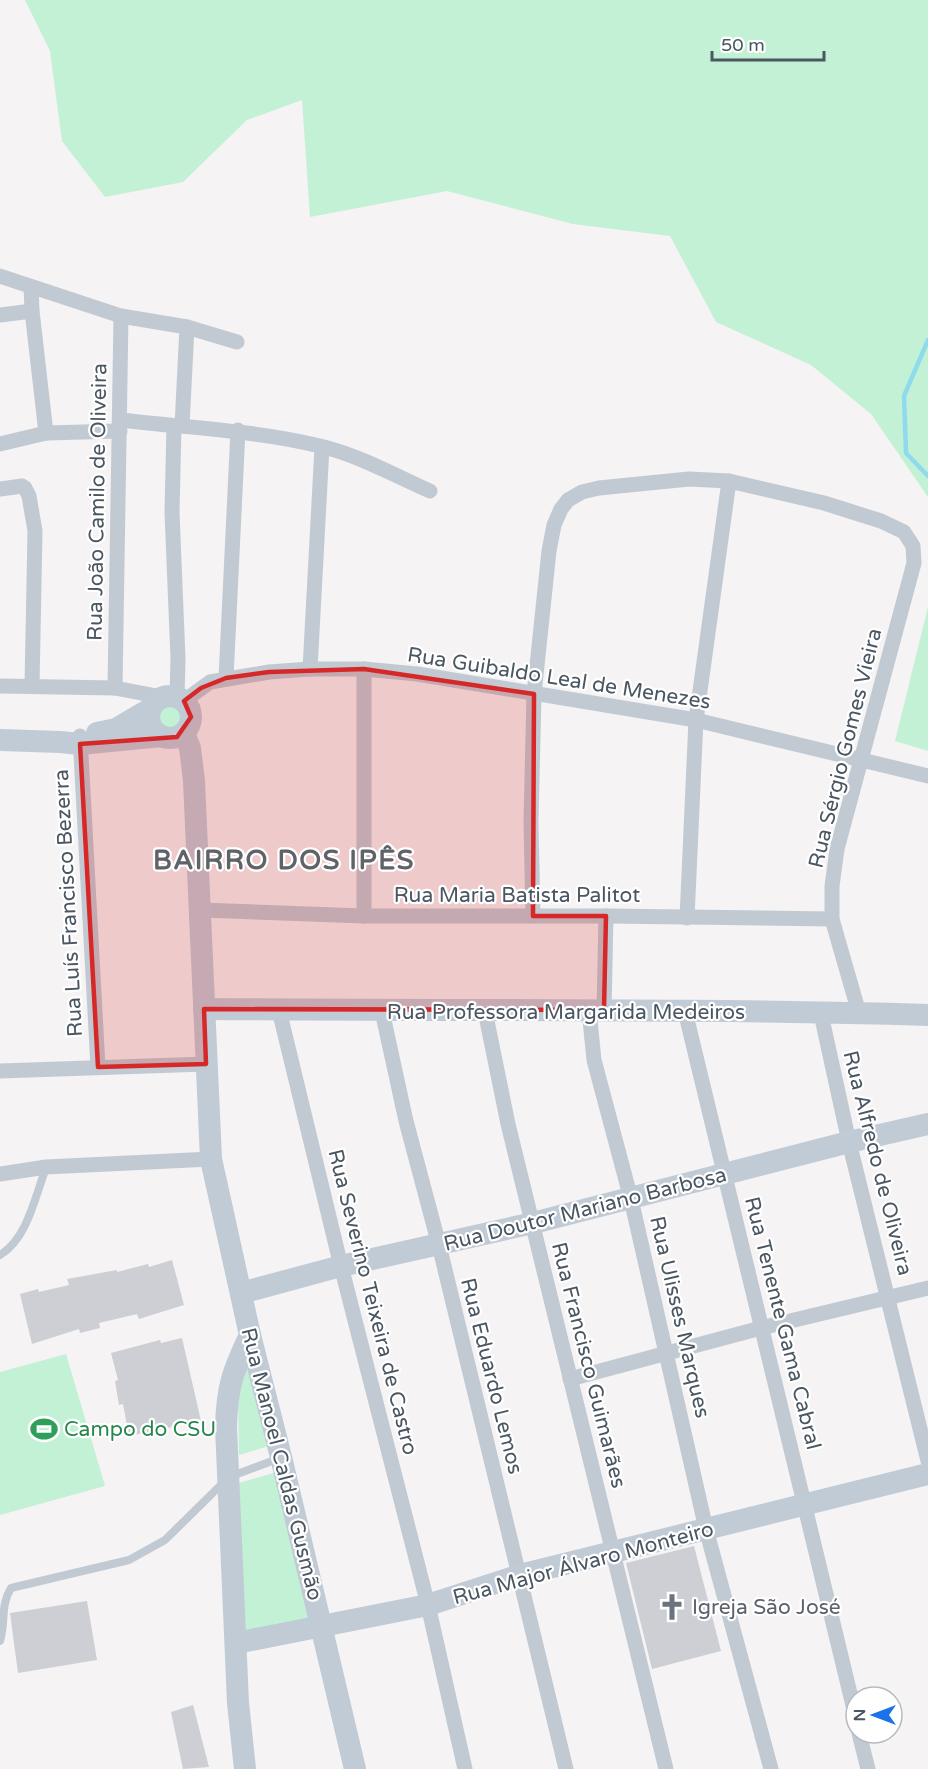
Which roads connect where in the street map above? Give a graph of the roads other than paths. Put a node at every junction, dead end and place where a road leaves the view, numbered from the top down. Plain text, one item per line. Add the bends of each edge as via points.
1 (0, 276) edge
2 (31, 287) junction
3 (32, 311) junction
4 (0, 315) edge
5 (121, 316) junction
6 (187, 327) junction
7 (237, 342) dead end
8 (120, 425) junction
9 (178, 426) junction
10 (238, 430) junction
11 (46, 433) junction
12 (0, 444) edge
13 (322, 447) junction
14 (729, 481) junction
15 (0, 489) edge
16 (430, 491) dead end
17 (310, 669) junction
18 (364, 669) junction
19 (225, 678) junction
20 (0, 686) edge
21 (32, 686) junction
22 (115, 688) junction
23 (534, 694) junction
24 (168, 701) junction
25 (696, 720) junction
26 (184, 733) junction
27 (162, 736) junction
28 (0, 740) edge
29 (73, 740) junction
30 (863, 760) junction
31 (928, 776) edge
32 (201, 910) junction
33 (364, 916) junction
34 (533, 916) junction
35 (606, 916) junction
36 (687, 918) junction
37 (832, 919) junction
38 (204, 1009) junction
39 (279, 1010) junction
40 (597, 1010) junction
41 (382, 1011) junction
42 (485, 1011) junction
43 (685, 1011) junction
44 (859, 1013) junction
45 (821, 1014) junction
46 (928, 1015) edge
47 (206, 1064) junction
48 (98, 1068) junction
49 (0, 1071) edge
50 (928, 1124) edge
51 (849, 1142) junction
52 (211, 1159) junction
53 (46, 1167) junction
54 (0, 1174) edge
55 (726, 1174) junction
56 (631, 1198) junction
57 (533, 1223) junction
58 (439, 1245) junction
59 (0, 1255) edge
60 (341, 1266) junction
61 (928, 1288) edge
62 (241, 1293) junction
63 (889, 1298) junction
64 (761, 1328) junction
65 (250, 1335) junction
66 (667, 1353) junction
67 (570, 1379) junction
68 (281, 1457) junction
69 (928, 1461) edge
70 (928, 1474) edge
71 (230, 1477) junction
72 (806, 1505) junction
73 (706, 1529) junction
74 (614, 1552) junction
75 (519, 1575) junction
76 (428, 1605) junction
77 (321, 1627) junction
78 (0, 1641) edge
79 (236, 1643) junction
80 (848, 1685) edge
81 (862, 1745) edge
82 (245, 1769) edge
83 (355, 1769) edge
84 (465, 1769) edge
85 (566, 1769) edge
86 (666, 1769) edge
87 (771, 1769) edge
88 (868, 1769) edge

1 - 2 street
2 - 3 street
2 - 5 street
3 - 4 street
3 - 11 street
5 - 6 street
5 - 8 street, Rua João Camilo de Oliveira
6 - 7 street
6 - 9 street
8 - 9 street
8 - 11 street
8 - 22 street, Rua João Camilo de Oliveira
9 - 10 street
9 - 24 street via 172,512 178,659
10 - 13 street
10 - 19 street
11 - 12 street
13 - 16 street
13 - 17 street
14 - 23 street via 688,479 598,488 568,500 554,525 549,551
14 - 25 street
14 - 30 street, Rua Sérgio Gomes Vieira via 881,521 904,532 914,546 914,564
15 - 21 street via 26,488 35,531
17 - 18 street, Rua Guibaldo Leal de Menezes
17 - 19 street, Rua Guibaldo Leal de Menezes
18 - 23 street, Rua Guibaldo Leal de Menezes
18 - 33 street
19 - 24 street, Rua Guibaldo Leal de Menezes
20 - 21 street
21 - 22 street
22 - 24 street
23 - 25 street, Rua Guibaldo Leal de Menezes
23 - 34 street
24 - 26 main road via 189,708 191,717
24 - 27 main road via 151,725
24 - 29 main road via 116,729
25 - 30 street, Rua Guibaldo Leal de Menezes
25 - 36 street
26 - 27 main road
26 - 32 main road, Rua Manoel Caldas Gusmão via 192,762
27 - 29 main road
28 - 29 main road
29 - 48 street, Rua Luís Francisco Bezerra
30 - 31 street, Rua Guibaldo Leal de Menezes
30 - 37 street, Rua Sérgio Gomes Vieira via 835,860
32 - 33 street, Rua Maria Batista Palitot
32 - 38 main road, Rua Manoel Caldas Gusmão
33 - 34 street, Rua Maria Batista Palitot
34 - 35 street, Rua Maria Batista Palitot
35 - 36 street, Rua Maria Batista Palitot
35 - 40 street, Rua Ulisses Marques
36 - 37 street, Rua Maria Batista Palitot
37 - 44 street, Rua Sérgio Gomes Vieira
38 - 39 main road, Rua Professora Margarida Medeiros
38 - 47 main road, Rua Manoel Caldas Gusmão
39 - 41 main road, Rua Professora Margarida Medeiros
39 - 60 street, Rua Severino Teixeira de Castro
40 - 42 main road, Rua Professora Margarida Medeiros
40 - 43 main road, Rua Professora Margarida Medeiros
40 - 56 street, Rua Ulisses Marques via 594,1060
41 - 42 main road, Rua Professora Margarida Medeiros
41 - 58 street, Rua Eduardo Lemos
42 - 57 street, Rua Francisco Guimarães
43 - 45 main road, Rua Professora Margarida Medeiros
43 - 55 street, Rua Tenente Gama Cabral
44 - 45 main road, Rua Professora Margarida Medeiros
44 - 46 main road, Rua Professora Margarida Medeiros
45 - 51 street, Rua Alfredo de Oliveira
47 - 48 street
47 - 52 main road, Rua Manoel Caldas Gusmão
48 - 49 street
50 - 51 main road, Rua Doutor Mariano Barbosa
51 - 55 main road, Rua Doutor Mariano Barbosa
51 - 63 street, Rua Alfredo de Oliveira
52 - 53 street
52 - 62 main road, Rua Manoel Caldas Gusmão
53 - 54 street
53 - 59 lane via 20,1235
55 - 56 main road, Rua Doutor Mariano Barbosa
55 - 64 street, Rua Tenente Gama Cabral
56 - 57 main road, Rua Doutor Mariano Barbosa
56 - 66 street, Rua Ulisses Marques
57 - 58 main road, Rua Doutor Mariano Barbosa
57 - 67 street, Rua Francisco Guimarães
58 - 60 main road, Rua Doutor Mariano Barbosa
58 - 75 street, Rua Eduardo Lemos
60 - 62 main road, Rua Doutor Mariano Barbosa
60 - 76 street, Rua Severino Teixeira de Castro
61 - 63 street
62 - 65 main road, Rua Manoel Caldas Gusmão
63 - 64 street
63 - 69 street, Rua Alfredo de Oliveira
64 - 66 street
64 - 72 street, Rua Tenente Gama Cabral
65 - 68 main road, Rua Manoel Caldas Gusmão
65 - 71 main road via 229,1386 226,1427
66 - 67 street
66 - 73 street, Rua Ulisses Marques
67 - 74 street, Rua Francisco Guimarães
68 - 71 lane
68 - 77 main road, Rua Manoel Caldas Gusmão
70 - 72 main road, Rua Major Álvaro Monteiro
71 - 78 lane via 165,1540 143,1554 11,1588 2,1606 4,1630
71 - 79 main road
72 - 73 main road, Rua Major Álvaro Monteiro
72 - 80 street, Rua Tenente Gama Cabral
73 - 74 main road, Rua Major Álvaro Monteiro
73 - 87 street, Rua Ulisses Marques
74 - 75 main road, Rua Major Álvaro Monteiro
74 - 86 street, Rua Francisco Guimarães
75 - 76 main road, Rua Major Álvaro Monteiro
75 - 85 street, Rua Eduardo Lemos
76 - 77 main road, Rua Major Álvaro Monteiro
76 - 84 street, Rua Severino Teixeira de Castro
77 - 79 main road, Rua Major Álvaro Monteiro
77 - 83 main road, Rua Manoel Caldas Gusmão
79 - 82 main road
81 - 88 street

